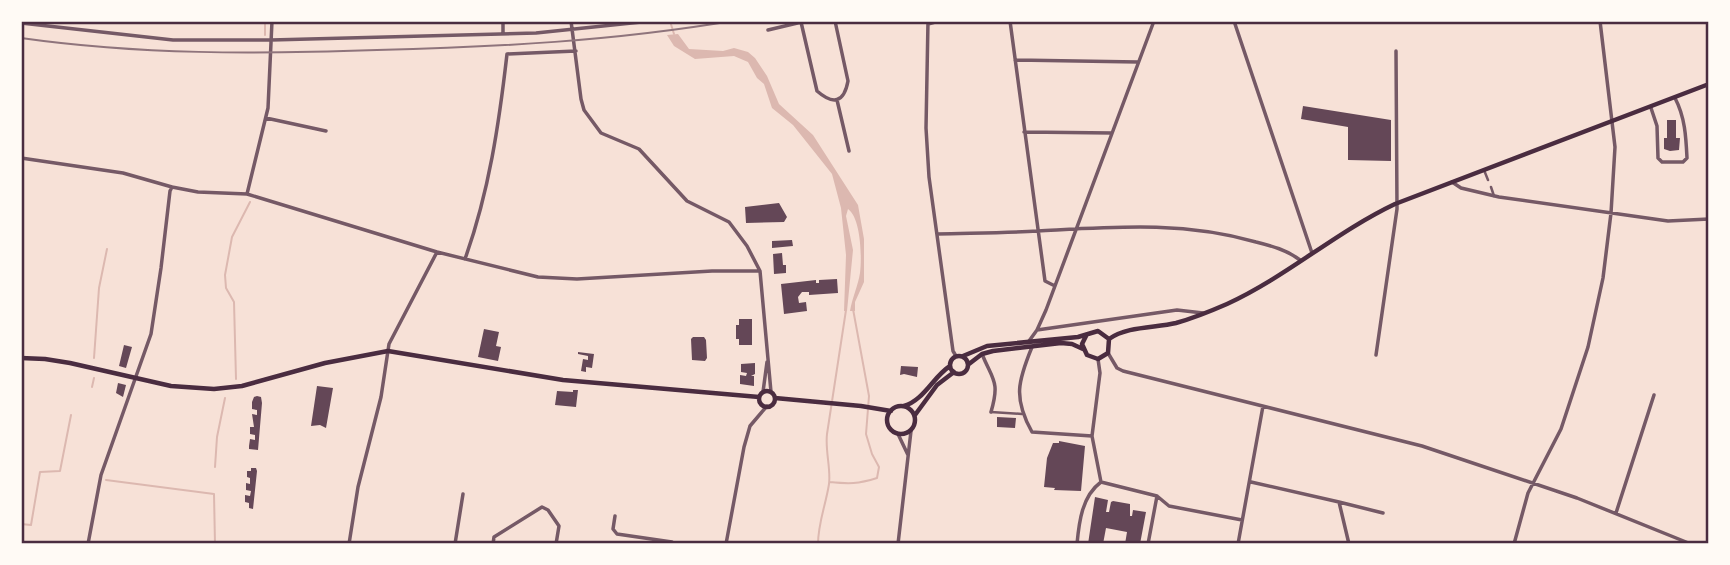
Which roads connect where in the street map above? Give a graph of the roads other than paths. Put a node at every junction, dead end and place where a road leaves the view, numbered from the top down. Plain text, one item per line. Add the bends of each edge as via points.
1 (272, 21) edge
2 (503, 21) edge
3 (571, 21) edge
4 (652, 21) edge
5 (835, 21) edge
6 (939, 21) edge
7 (1010, 21) edge
8 (1154, 21) edge
9 (1234, 21) edge
10 (1600, 21) edge
11 (803, 22) edge
12 (21, 23) edge
13 (928, 23) edge
14 (768, 30) dead end
15 (573, 31) junction
16 (503, 34) junction
17 (271, 40) junction
18 (576, 51) junction
19 (1396, 51) dead end
20 (1015, 60) junction
21 (1138, 62) junction
22 (1709, 84) edge
23 (1675, 98) junction
24 (837, 100) junction
25 (1651, 108) junction
26 (266, 118) junction
27 (1611, 123) junction
28 (326, 131) dead end
29 (1024, 132) junction
30 (1112, 132) junction
31 (849, 151) dead end
32 (21, 158) edge
33 (1484, 169) junction
34 (1488, 180) dead end
35 (1452, 182) junction
36 (172, 187) junction
37 (1491, 187) dead end
38 (247, 194) junction
39 (1494, 196) junction
40 (1395, 204) junction
41 (1611, 213) junction
42 (1709, 219) edge
43 (1076, 228) junction
44 (1038, 231) junction
45 (937, 234) junction
46 (437, 252) junction
47 (1312, 253) junction
48 (466, 259) junction
49 (1300, 260) junction
50 (760, 271) junction
51 (1055, 286) junction
52 (1205, 313) junction
53 (1041, 330) junction
54 (1086, 336) junction
55 (1047, 339) junction
56 (1109, 340) junction
57 (1031, 344) junction
58 (1083, 349) junction
59 (388, 351) junction
60 (1108, 353) junction
61 (982, 354) junction
62 (1376, 355) dead end
63 (956, 356) junction
64 (963, 356) junction
65 (21, 358) edge
66 (1098, 359) junction
67 (767, 360) junction
68 (969, 364) junction
69 (950, 366) junction
70 (954, 372) junction
71 (134, 379) junction
72 (771, 392) junction
73 (761, 395) junction
74 (1654, 395) dead end
75 (775, 398) junction
76 (767, 406) junction
77 (1263, 406) junction
78 (904, 407) junction
79 (873, 409) junction
80 (891, 411) junction
81 (991, 412) joint
82 (1021, 414) junction
83 (915, 415) junction
84 (887, 420) junction
85 (911, 431) junction
86 (898, 434) junction
87 (1091, 436) junction
88 (909, 457) junction
89 (1101, 482) junction
90 (1251, 482) junction
91 (1532, 483) junction
92 (463, 494) dead end
93 (1157, 496) junction
94 (1339, 502) junction
95 (1383, 513) dead end
96 (1616, 513) junction
97 (615, 516) dead end
98 (1242, 520) junction
99 (88, 544) edge
100 (349, 544) edge
101 (454, 544) edge
102 (492, 544) edge
103 (556, 544) edge
104 (674, 544) edge
105 (726, 544) edge
106 (898, 544) edge
107 (1077, 544) edge
108 (1148, 544) edge
109 (1238, 544) edge
110 (1349, 544) edge
111 (1514, 544) edge
112 (1691, 544) edge

1 - 17 street
2 - 16 street
3 - 15 street
4 - 15 street
5 - 24 street via 848,81
6 - 13 street
7 - 20 street
8 - 21 street
9 - 47 street
10 - 27 street
11 - 14 street
11 - 24 street via 817,91 825,99
12 - 17 street via 173,40
13 - 45 street via 926,128
15 - 16 street
15 - 18 street
16 - 17 street
17 - 26 street
18 - 48 street via 507,54 494,158
18 - 50 street via 584,110 601,133 639,149 687,201 729,222
19 - 40 street
20 - 21 street
20 - 29 street
21 - 30 street
22 - 23 main road
23 - 25 main road
23 - 25 street via 1686,131 1687,158 1683,162 1658,158
24 - 31 street
25 - 27 main road
26 - 28 street
26 - 38 street
27 - 33 main road
27 - 41 street via 1615,147
29 - 30 street
29 - 44 street
30 - 43 street
32 - 36 street via 123,173
33 - 34 street
33 - 35 main road
35 - 39 street
35 - 40 main road
36 - 38 street
36 - 71 street via 150,334
37 - 39 street
38 - 46 street
39 - 41 street
40 - 47 main road
40 - 62 street via 1395,235
41 - 42 street via 1668,221
41 - 91 street via 1588,347 1561,429
43 - 44 street
43 - 49 street via 1206,231 1285,250
43 - 51 street
44 - 45 street
44 - 51 street via 1045,281
45 - 63 street
46 - 48 street
46 - 59 street
47 - 49 main road
48 - 50 street via 538,277 567,279
49 - 52 main road
50 - 67 street
51 - 53 street
52 - 53 street via 1177,310
52 - 56 main road via 1127,331
53 - 55 street
53 - 57 street
54 - 55 main road
54 - 56 main road via 1098,331
54 - 58 main road
55 - 57 main road
56 - 60 main road
57 - 58 main road via 1061,342
57 - 61 main road
57 - 64 main road via 987,346
57 - 82 street via 1020,375
58 - 66 main road via 1090,358
59 - 71 main road via 242,386 191,388
59 - 73 main road via 563,380
59 - 100 street
60 - 66 main road
60 - 77 street via 1123,371
61 - 68 main road
61 - 81 street via 995,379
63 - 64 main road
63 - 69 main road
64 - 68 main road
65 - 71 main road via 70,363
66 - 87 street
67 - 72 street
67 - 73 street
68 - 70 main road via 962,374
69 - 70 main road
69 - 78 main road
70 - 83 main road via 937,385
71 - 99 street via 101,475
72 - 73 main road
72 - 75 main road
73 - 76 main road via 761,404
74 - 96 street
75 - 76 main road
75 - 79 main road
76 - 105 street via 750,426
77 - 90 street
77 - 91 street via 1422,446
78 - 80 main road
78 - 83 main road
79 - 80 main road
79 - 84 main road
80 - 84 main road
81 - 82 street
82 - 87 street via 1031,432
83 - 85 main road
84 - 86 main road
85 - 86 main road
85 - 88 street
86 - 88 street
87 - 89 street
88 - 106 street
89 - 93 street
89 - 107 street via 1081,512
90 - 94 street
90 - 98 street
91 - 96 street
91 - 111 street
92 - 101 street
93 - 98 street via 1169,506
93 - 108 street
94 - 95 street
94 - 110 street
96 - 112 street
97 - 104 street via 617,534
98 - 109 street
102 - 103 street via 494,537 542,507 559,526

